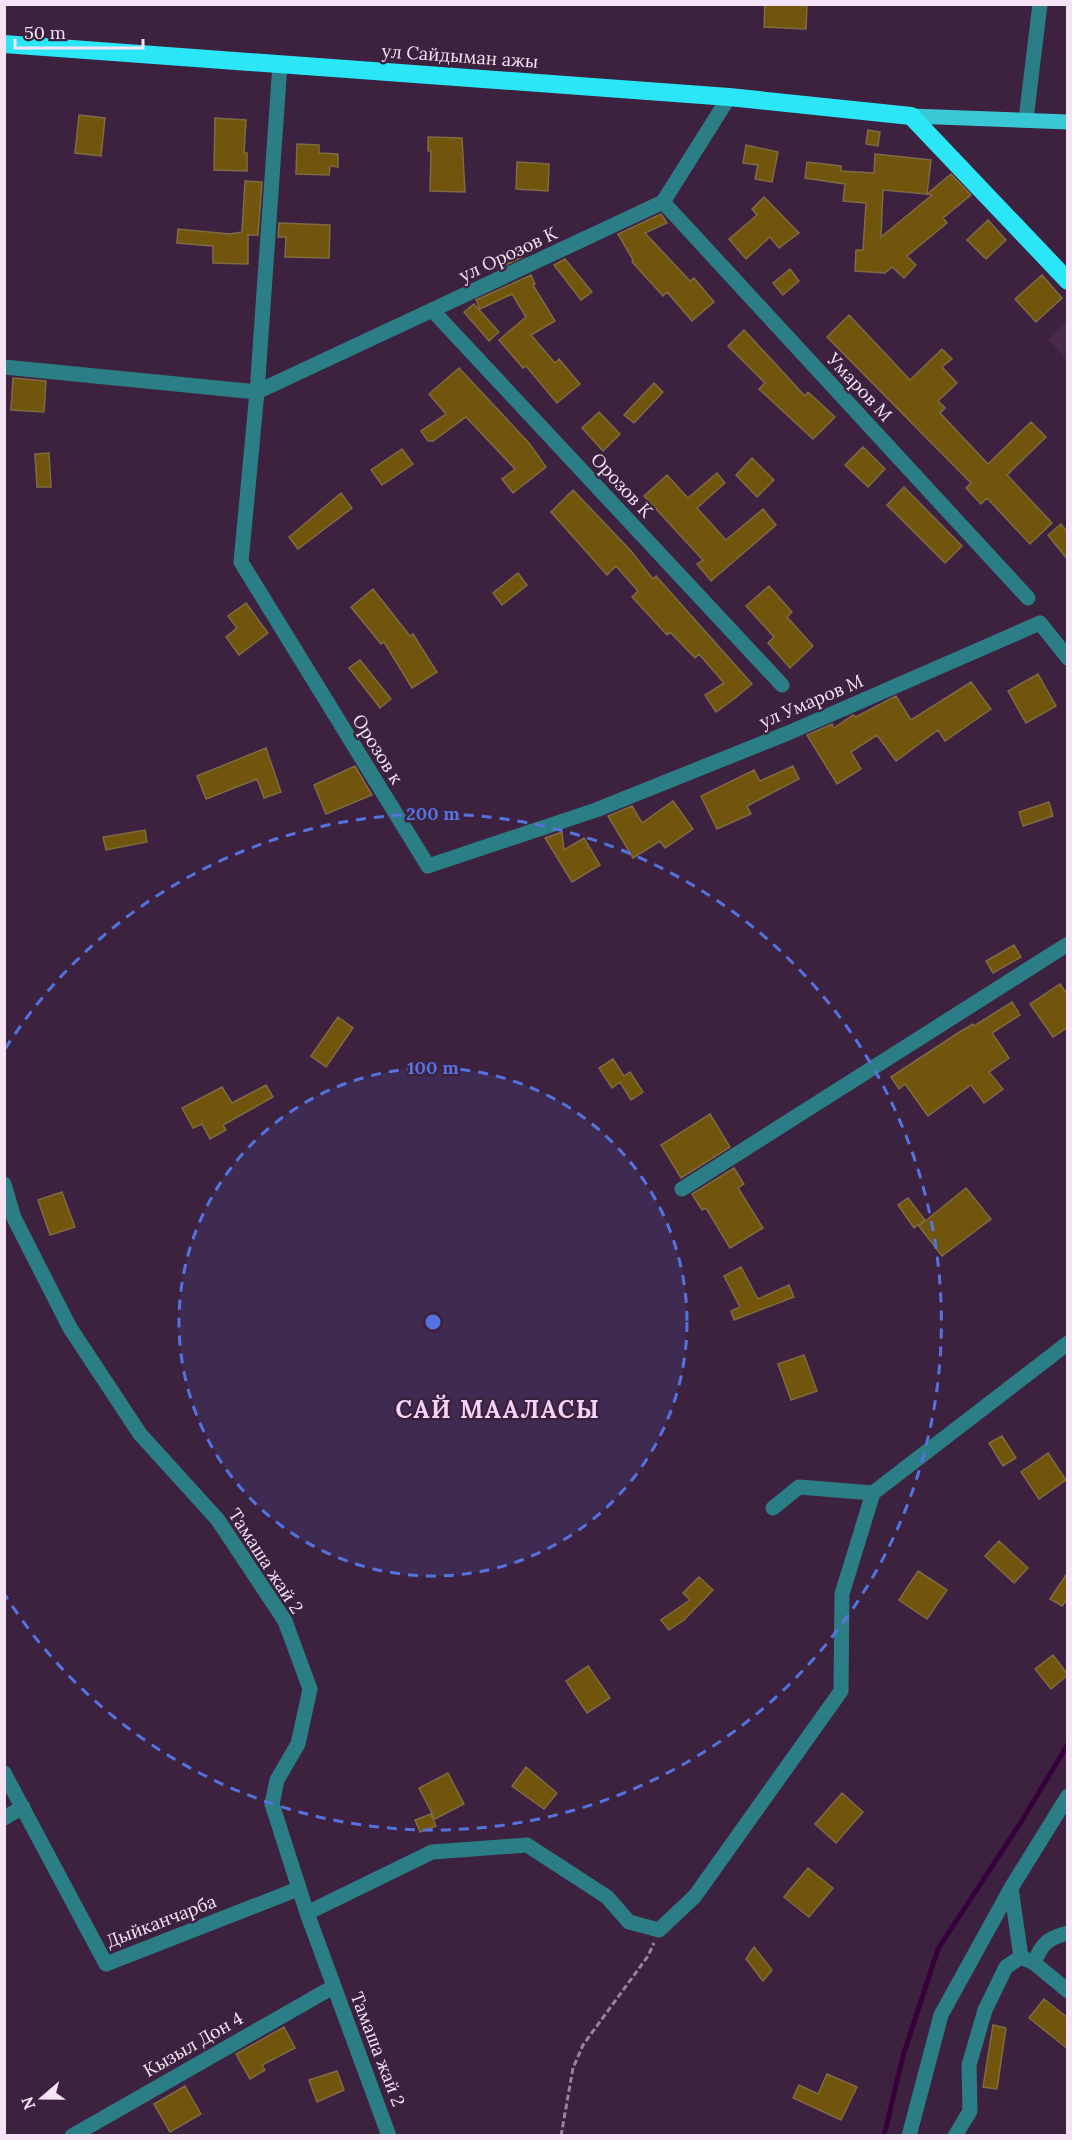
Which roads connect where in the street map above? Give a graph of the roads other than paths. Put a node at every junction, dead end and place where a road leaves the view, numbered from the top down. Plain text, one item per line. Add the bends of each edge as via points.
1 (1040, 4) edge
2 (4, 44) edge
3 (280, 64) junction
4 (729, 97) junction
5 (911, 116) junction
6 (1026, 119) junction
7 (1068, 122) edge
8 (663, 202) junction
9 (1068, 281) edge
10 (433, 311) junction
11 (4, 367) edge
12 (257, 392) junction
13 (1028, 598) dead end
14 (1068, 658) edge
15 (782, 685) dead end
16 (596, 810) joint
17 (1068, 944) edge
18 (4, 1184) edge
19 (682, 1189) dead end
20 (1068, 1343) edge
21 (873, 1493) junction
22 (773, 1508) dead end
23 (4, 1773) edge
24 (1068, 1796) edge
25 (23, 1807) junction
26 (4, 1818) edge
27 (1011, 1888) junction
28 (298, 1889) junction
29 (307, 1913) junction
30 (1068, 1933) edge
31 (1027, 1960) junction
32 (333, 1987) junction
33 (1068, 1991) edge
34 (72, 2136) edge
35 (389, 2136) edge
36 (909, 2136) edge
37 (955, 2136) edge

1 - 6 street
2 - 3 highway, ул Сайдыман ажы
3 - 4 highway, ул Сайдыман ажы
3 - 12 street
4 - 5 highway, ул Сайдыман ажы
4 - 8 street
5 - 6 main road
5 - 9 highway
6 - 7 main road
8 - 10 street, ул Орозов К
8 - 13 street, Умаров М
10 - 12 street, ул Орозов К
10 - 15 street, Орозов К
11 - 12 street
12 - 16 street, Орозов к via 241,562 428,867
14 - 16 street, ул Умаров М via 1040,623 788,733
17 - 19 street
18 - 28 street, Тамаша жай 2 via 14,1218 70,1328 140,1434 218,1520 285,1621 310,1689 298,1744 277,1780 272,1804
20 - 21 street
21 - 22 street via 799,1487
21 - 29 street via 842,1594 841,1691 695,1896 659,1930 629,1922 607,1897 526,1845 432,1852
23 - 25 street, Дыйканчарба
24 - 27 street
25 - 26 street
25 - 28 street, Дыйканчарба via 106,1964
27 - 31 street
27 - 36 street via 941,2015
28 - 29 street, Тамаша жай 2
29 - 32 street, Тамаша жай 2
30 - 31 street via 1049,1937
31 - 33 street
31 - 37 street via 1006,1966 985,2010 969,2065 970,2111
32 - 34 street, Кызыл Дон 4
32 - 35 street, Тамаша жай 2

